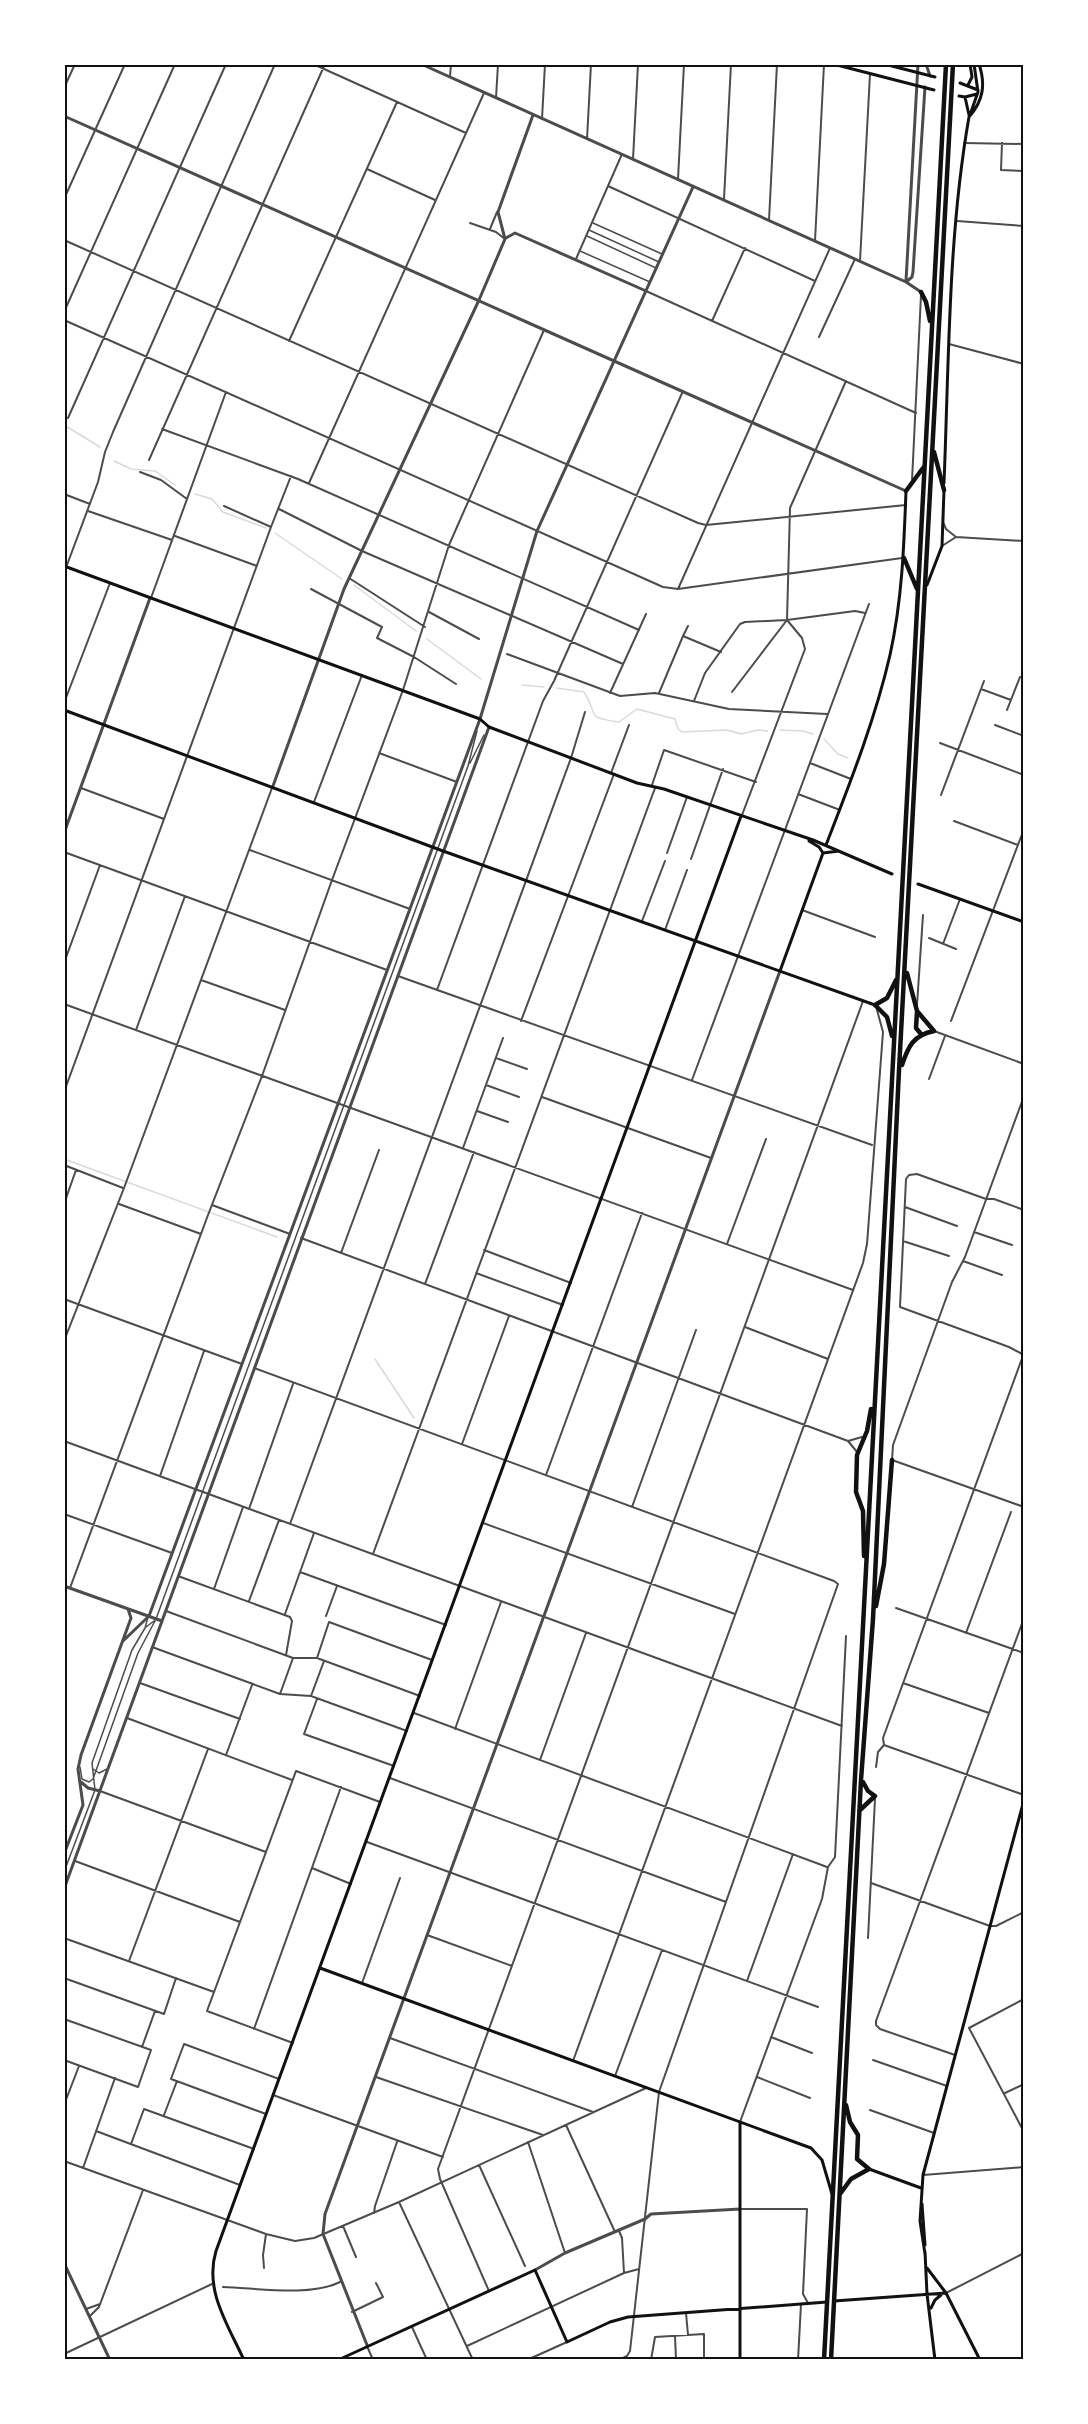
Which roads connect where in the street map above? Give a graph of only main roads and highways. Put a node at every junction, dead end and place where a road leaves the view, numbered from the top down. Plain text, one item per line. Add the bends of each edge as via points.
1 (833, 64) edge
2 (853, 64) edge
3 (884, 64) edge
4 (946, 64) edge
5 (953, 64) edge
6 (974, 64) edge
7 (842, 65) edge
8 (858, 71) junction
9 (935, 77) dead end
10 (960, 83) dead end
11 (968, 85) junction
12 (934, 90) dead end
13 (977, 92) junction
14 (958, 96) dead end
15 (965, 97) junction
16 (969, 117) junction
17 (921, 292) road end
18 (932, 329) junction
19 (932, 446) junction
20 (924, 466) junction
21 (944, 490) junction
22 (906, 491) joint
23 (904, 558) junction
24 (66, 567) edge
25 (925, 589) junction
26 (918, 591) junction
27 (64, 710) edge
28 (741, 816) junction
29 (804, 838) junction
30 (826, 845) junction
31 (840, 852) junction
32 (823, 853) junction
33 (892, 874) dead end
34 (918, 884) dead end
35 (1023, 922) edge
36 (696, 941) junction
37 (905, 965) junction
38 (780, 971) junction
39 (898, 975) junction
40 (875, 1005) junction
41 (917, 1011) junction
42 (923, 1021) junction
43 (921, 1035) junction
44 (894, 1042) junction
45 (899, 1070) junction
46 (874, 1392) junction
47 (892, 1460) road end
48 (866, 1567) junction
49 (873, 1619) junction
50 (861, 1780) junction
51 (1023, 1800) edge
52 (860, 1810) junction
53 (1022, 1814) edge
54 (320, 1968) junction
55 (844, 2098) junction
56 (740, 2122) junction
57 (869, 2169) junction
58 (921, 2188) junction
59 (832, 2194) junction
60 (839, 2196) junction
61 (926, 2267) junction
62 (946, 2293) junction
63 (927, 2294) junction
64 (830, 2299) junction
65 (740, 2308) junction
66 (930, 2311) junction
67 (244, 2360) edge
68 (338, 2360) edge
69 (740, 2360) edge
70 (824, 2360) edge
71 (831, 2360) edge
72 (935, 2360) edge
73 (980, 2360) edge

1 - 7 main road
2 - 8 main road
3 - 9 main road
4 - 18 highway
5 - 19 highway
6 - 11 main road
6 - 13 main road
6 - 16 main road via 983,83 980,102
7 - 8 main road
8 - 12 main road
10 - 11 main road
11 - 13 main road
11 - 15 main road via 970,91
13 - 15 main road
13 - 16 main road
14 - 15 main road
15 - 16 main road
16 - 21 main road via 957,221
17 - 18 highway
18 - 20 highway
19 - 21 highway
19 - 25 highway
20 - 22 highway
20 - 26 highway
21 - 25 main road via 942,546
22 - 23 main road
23 - 26 highway
23 - 30 main road via 890,654
24 - 28 main road via 480,719 489,727 612,774
25 - 37 highway
26 - 39 highway
27 - 36 main road
28 - 29 main road
28 - 36 main road
29 - 30 main road
29 - 32 main road
30 - 31 main road
31 - 32 main road
31 - 33 main road
32 - 38 main road
34 - 35 main road
36 - 38 main road
36 - 54 main road
37 - 41 highway
37 - 45 highway
38 - 40 main road
39 - 40 highway via 887,998
39 - 44 highway
40 - 44 highway via 887,1017
41 - 42 highway
41 - 43 highway via 916,1028
42 - 43 highway
42 - 43 highway via 934,1031
43 - 45 highway via 910,1045
44 - 46 highway
45 - 49 highway
46 - 48 highway
46 - 48 highway via 866,1435 857,1455 856,1492 863,1510
47 - 49 highway via 884,1564
48 - 59 highway
49 - 50 highway
50 - 52 highway
50 - 52 highway via 875,1796
51 - 53 main road
52 - 55 highway
53 - 58 main road
54 - 56 main road
54 - 67 main road via 214,2259 212,2284
55 - 57 highway via 850,2122 858,2134 857,2159
55 - 60 highway
56 - 59 main road via 811,2148 822,2160
56 - 65 main road
57 - 58 main road
57 - 60 highway via 851,2179
58 - 61 main road
59 - 64 highway
60 - 64 highway
61 - 62 main road
61 - 63 main road
62 - 63 main road
62 - 66 main road via 935,2300
62 - 73 main road
63 - 64 main road
63 - 66 main road
64 - 65 main road
64 - 70 highway via 826,2308
64 - 71 highway
65 - 68 main road via 634,2317 610,2322 567,2342 535,2270
65 - 69 main road
66 - 72 main road

